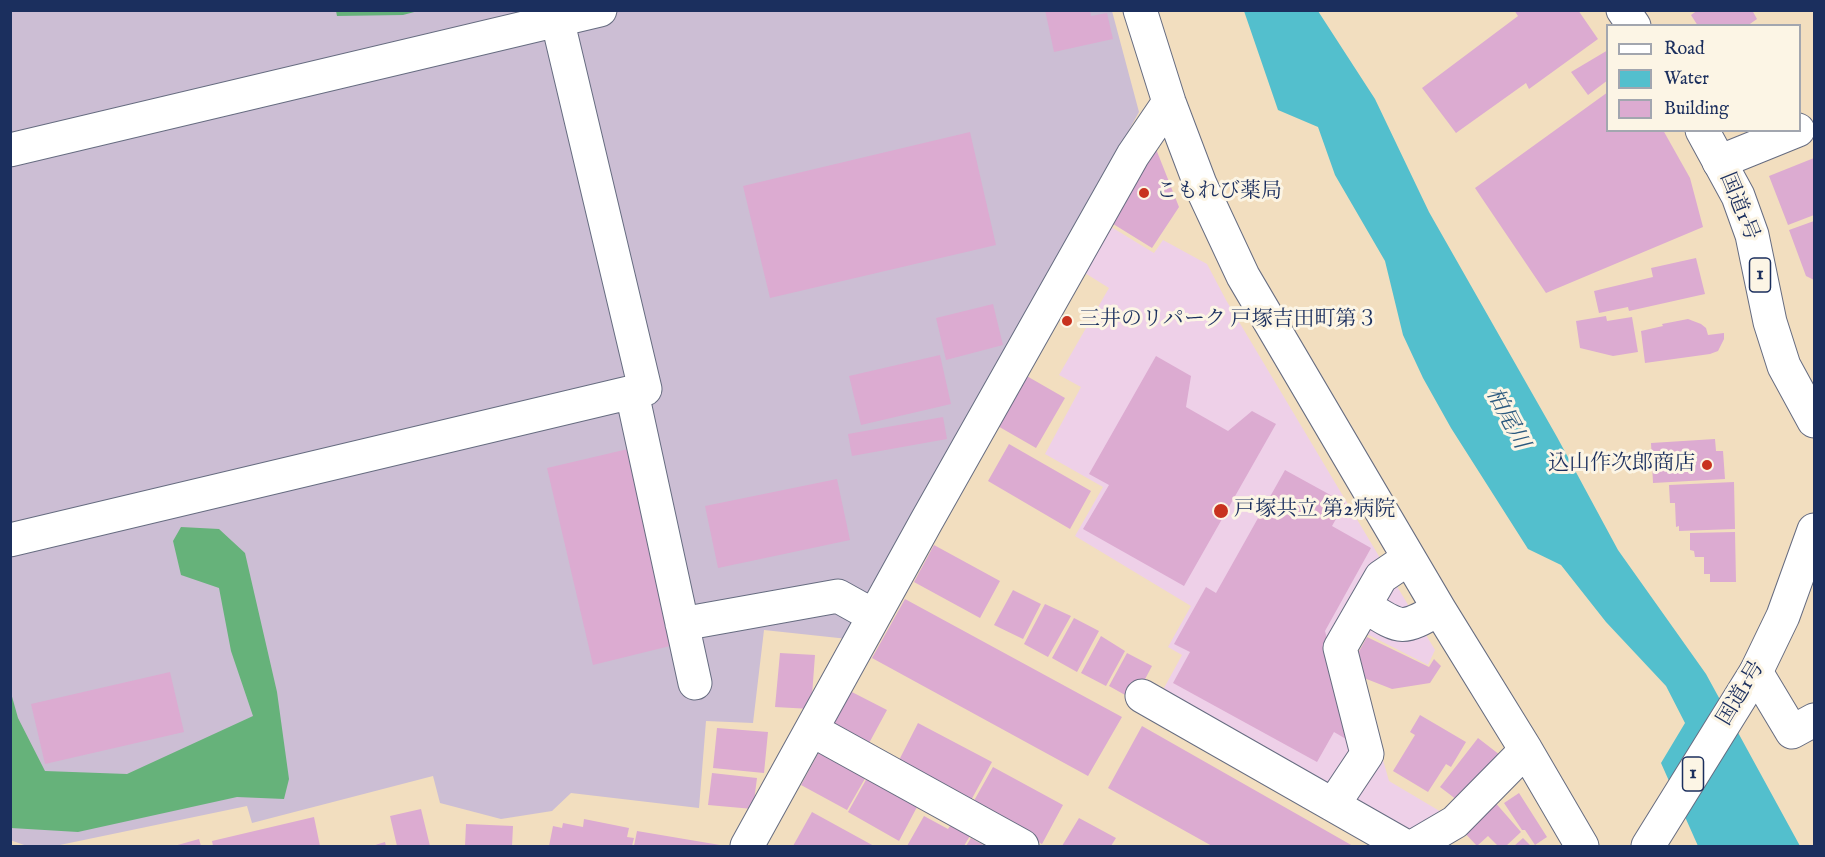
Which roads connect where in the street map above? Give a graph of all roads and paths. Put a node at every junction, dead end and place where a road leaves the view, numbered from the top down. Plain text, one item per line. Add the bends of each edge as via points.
1 (600, 10) edge
2 (1140, 10) edge
3 (1623, 10) edge
4 (556, 15) edge
5 (1633, 24) edge
6 (1168, 102) junction
7 (1703, 132) edge
8 (1794, 132) edge
9 (10, 150) edge
10 (1719, 162) junction
11 (632, 393) junction
12 (1815, 421) edge
13 (1815, 530) edge
14 (10, 540) edge
15 (1409, 558) junction
16 (1365, 606) junction
17 (1439, 609) junction
18 (874, 615) junction
19 (682, 624) junction
20 (1756, 672) junction
21 (695, 683) dead end
22 (1142, 696) dead end
23 (1815, 720) edge
24 (812, 730) junction
25 (1526, 750) junction
26 (1333, 806) junction
27 (747, 846) edge
28 (1022, 846) edge
29 (1405, 846) edge
30 (1414, 846) edge
31 (1582, 846) edge
32 (1648, 846) edge

1 - 4 main road
2 - 6 main road
3 - 5 main road
4 - 9 main road
4 - 11 main road via 645,389
6 - 15 main road via 1200,184 1244,276
6 - 18 main road via 1133,155
7 - 10 main road, 国道1号 / 1
8 - 10 main road
10 - 12 main road, 国道1号 / 1 via 1738,196 1752,235 1770,322 1784,366
11 - 14 main road
11 - 19 main road
13 - 20 main road, 国道1号 / 1 via 1783,616
15 - 16 main road via 1381,577
15 - 17 main road
16 - 17 main road via 1391,622 1411,625
16 - 26 main road via 1340,648 1367,754
17 - 25 main road
18 - 19 main road via 838,596
18 - 24 main road
19 - 21 main road
20 - 23 main road via 1792,732
20 - 32 main road, 国道1号 / 1
22 - 26 main road
24 - 27 main road
24 - 28 main road
25 - 30 main road via 1455,822
25 - 31 main road
26 - 29 main road

